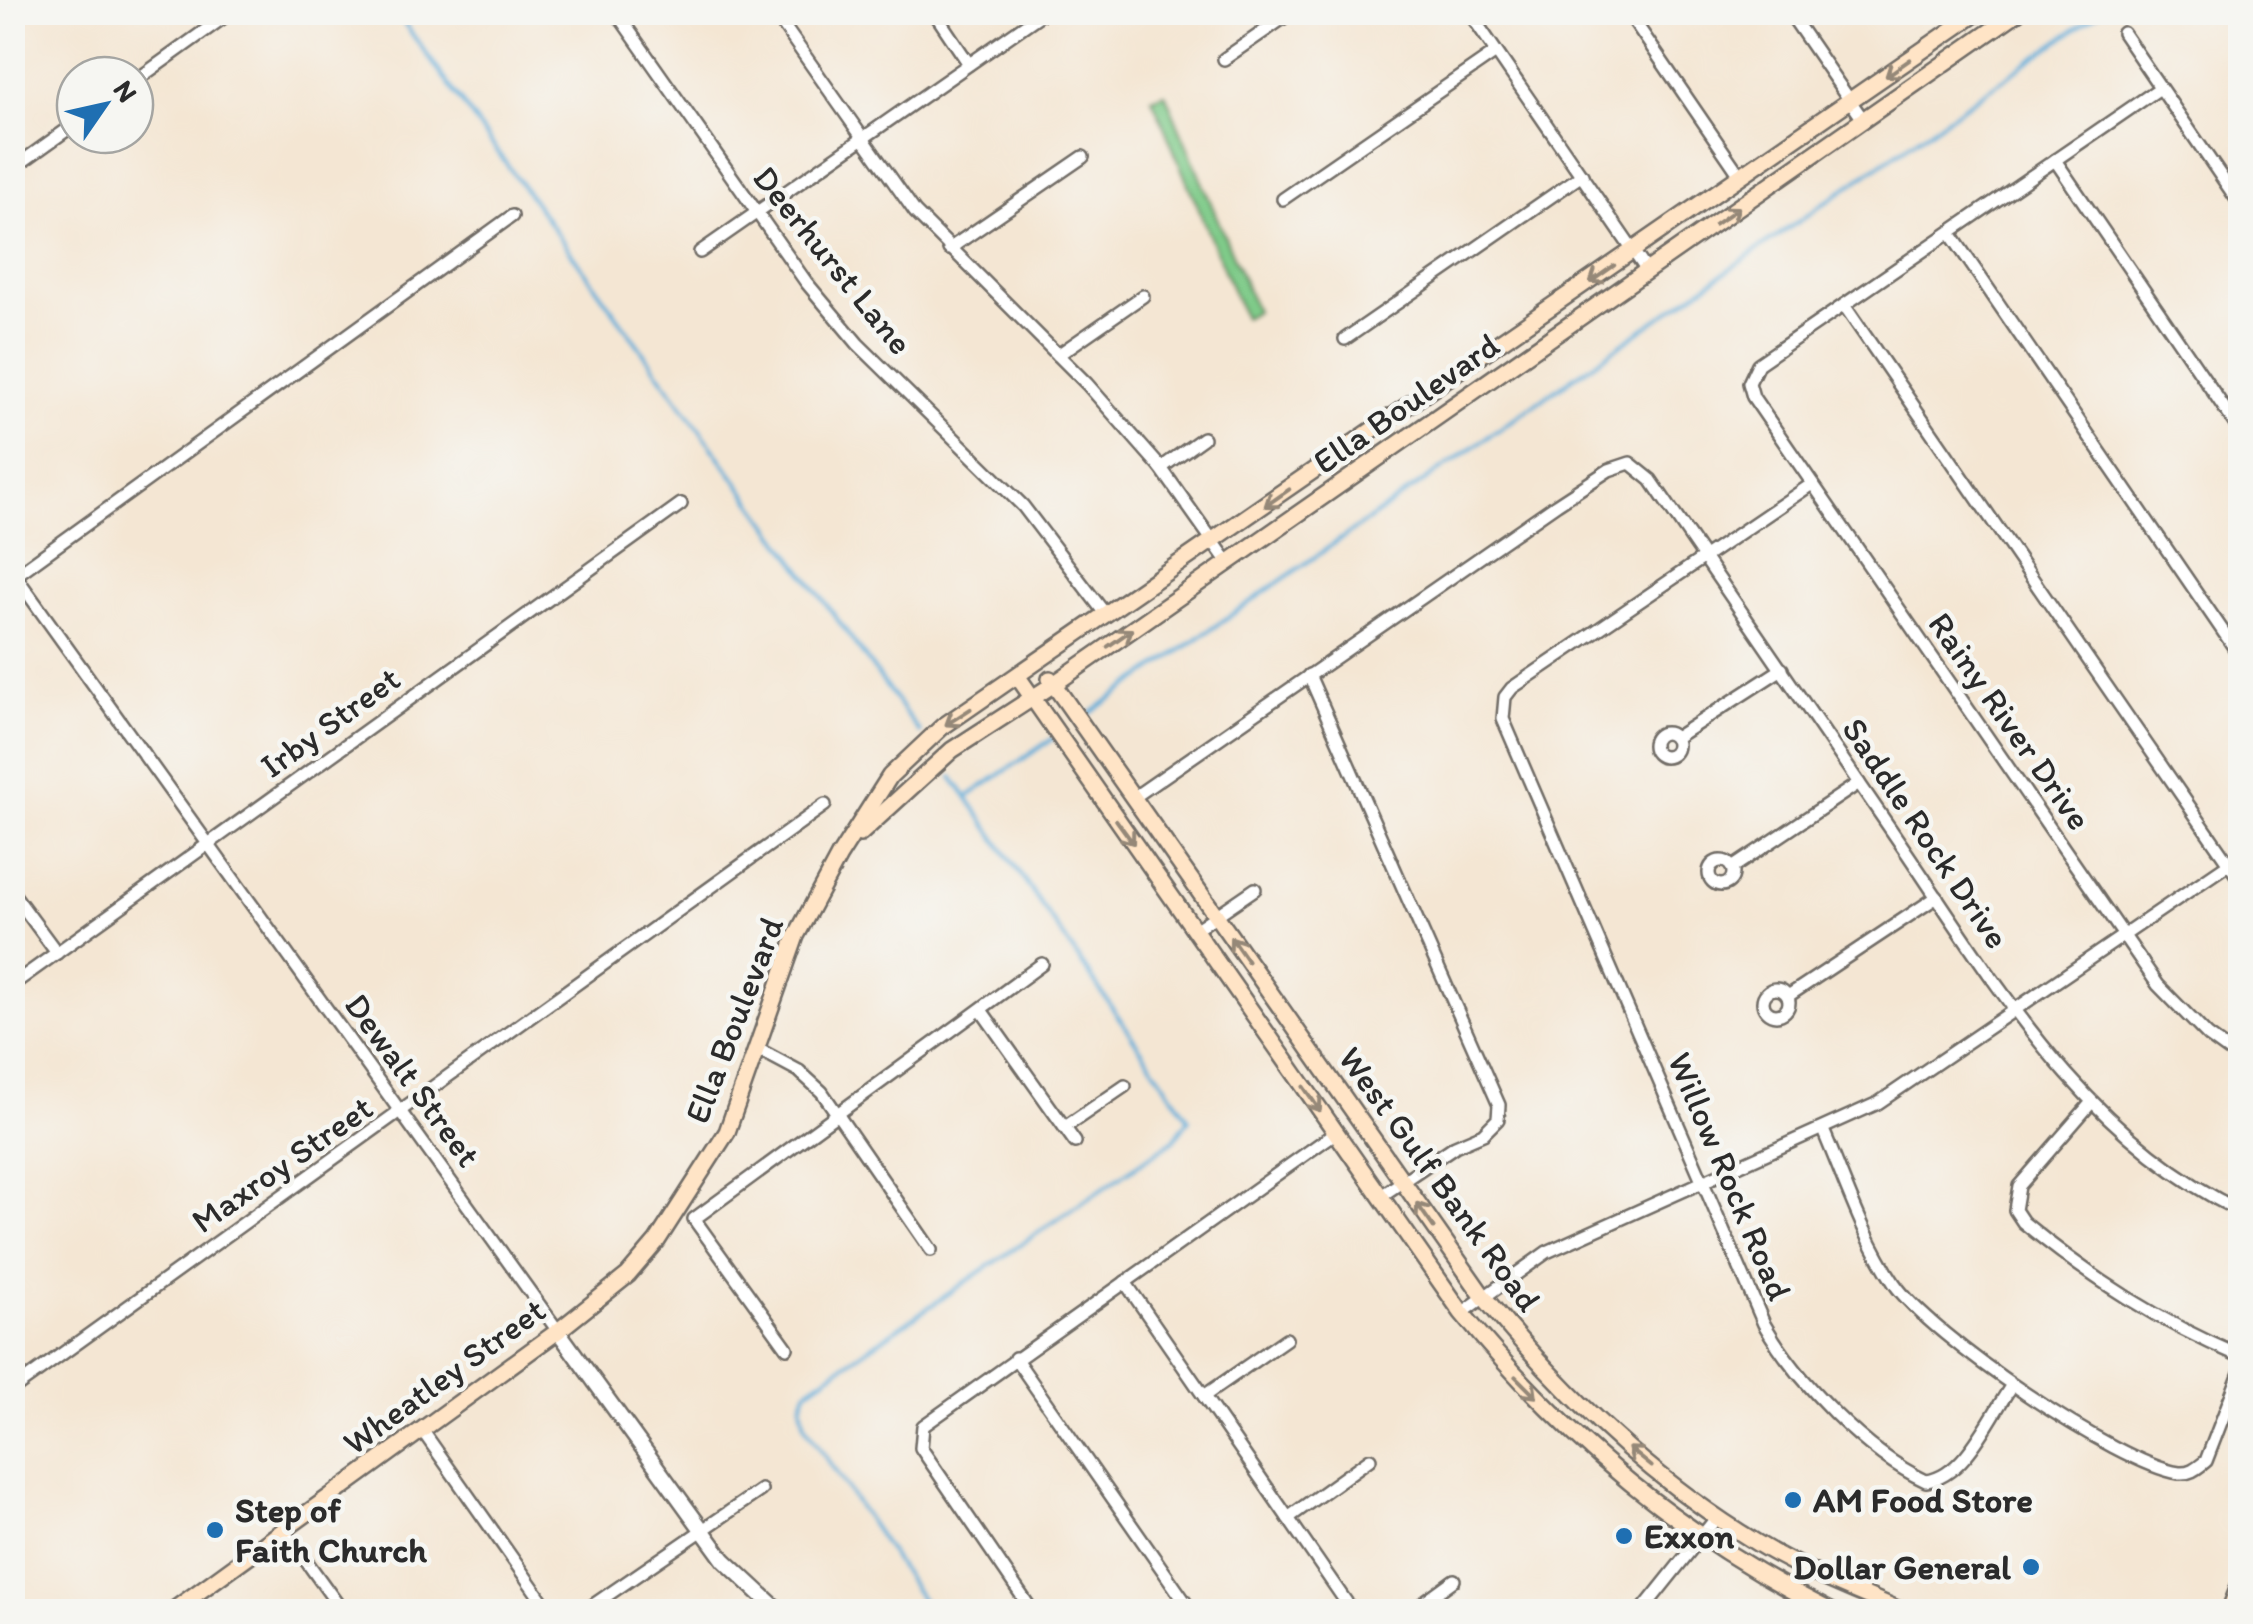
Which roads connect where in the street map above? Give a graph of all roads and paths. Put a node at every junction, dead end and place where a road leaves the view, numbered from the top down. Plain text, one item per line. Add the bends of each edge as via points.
1 (231, 12) edge
2 (616, 12) edge
3 (774, 12) edge
4 (934, 12) edge
5 (1044, 12) edge
6 (1292, 12) edge
7 (1469, 12) edge
8 (1628, 12) edge
9 (1789, 12) edge
10 (1978, 12) edge
11 (2018, 12) edge
12 (1953, 20) edge
13 (2123, 33) dead end
14 (1496, 52) junction
15 (1224, 59) dead end
16 (969, 64) junction
17 (155, 67) edge
18 (2160, 88) junction
19 (1850, 102) junction
20 (1864, 122) junction
21 (55, 138) edge
22 (862, 139) junction
23 (1084, 157) dead end
24 (2055, 160) junction
25 (12, 169) edge
26 (1582, 175) junction
27 (1741, 177) junction
28 (1282, 199) dead end
29 (2240, 204) edge
30 (755, 213) junction
31 (512, 216) dead end
32 (1950, 233) junction
33 (949, 249) junction
34 (700, 252) dead end
35 (1634, 252) junction
36 (1647, 271) junction
37 (1143, 296) dead end
38 (1844, 304) junction
39 (1345, 339) dead end
40 (1058, 355) junction
41 (2240, 432) edge
42 (1203, 438) dead end
43 (1161, 468) junction
44 (1812, 484) junction
45 (681, 504) dead end
46 (1214, 542) junction
47 (1704, 558) junction
48 (1228, 562) junction
49 (14, 575) edge
50 (1106, 615) junction
51 (2240, 656) edge
52 (1040, 664) junction
53 (1782, 669) junction
54 (1309, 675) junction
55 (1018, 677) junction
56 (1054, 684) junction
57 (1032, 700) junction
58 (1676, 738) dead end
59 (1859, 784) junction
60 (1133, 798) junction
61 (825, 805) dead end
62 (207, 845) junction
63 (838, 856) junction
64 (2235, 860) edge
65 (1732, 868) dead end
66 (2240, 880) edge
67 (1255, 888) dead end
68 (12, 892) edge
69 (1937, 896) junction
70 (1216, 916) junction
71 (1195, 930) junction
72 (2123, 934) junction
73 (58, 953) junction
74 (1042, 964) dead end
75 (12, 985) edge
76 (1788, 996) dead end
77 (981, 1010) junction
78 (2015, 1010) junction
79 (756, 1048) junction
80 (2240, 1059) edge
81 (1125, 1086) dead end
82 (2091, 1103) junction
83 (400, 1114) junction
84 (839, 1115) junction
85 (1064, 1128) junction
86 (1823, 1130) junction
87 (1336, 1133) junction
88 (1075, 1142) dead end
89 (1402, 1181) junction
90 (1704, 1184) junction
91 (1381, 1196) junction
92 (682, 1203) joint
93 (2240, 1211) edge
94 (931, 1250) dead end
95 (1125, 1282) junction
96 (1483, 1296) junction
97 (1462, 1313) junction
98 (558, 1331) junction
99 (1286, 1339) dead end
100 (787, 1348) dead end
101 (2240, 1356) edge
102 (1016, 1358) junction
103 (2240, 1373) edge
104 (2012, 1385) junction
105 (12, 1390) edge
106 (1204, 1396) junction
107 (1581, 1406) junction
108 (1564, 1426) junction
109 (422, 1430) junction
110 (1370, 1459) dead end
111 (760, 1490) dead end
112 (1717, 1516) junction
113 (1288, 1518) junction
114 (284, 1530) junction
115 (701, 1530) junction
116 (1700, 1538) junction
117 (1454, 1580) dead end
118 (2240, 1584) edge
119 (171, 1612) edge
120 (343, 1612) edge
121 (550, 1612) edge
122 (583, 1612) edge
123 (780, 1612) edge
124 (1033, 1612) edge
125 (1192, 1612) edge
126 (1353, 1612) edge
127 (1410, 1612) edge
128 (1641, 1612) edge
129 (1832, 1612) edge
130 (1904, 1612) edge
131 (2229, 1612) edge

1 - 17 street
2 - 30 street, Deerhurst Lane
3 - 22 street
4 - 16 street
5 - 16 street
6 - 15 street
7 - 14 street
8 - 27 street
9 - 19 street
10 - 12 main road, Ella Boulevard
11 - 20 main road, Ella Boulevard
12 -> 19 main road, Ella Boulevard
13 - 18 street
14 - 26 street
14 - 28 street
16 - 22 street
18 - 24 street
18 - 29 street
19 - 20 street
19 - 27 main road, Ella Boulevard
36 -> 20 main road, Ella Boulevard
21 - 25 street
22 - 30 street
22 - 33 street
23 - 33 street
24 - 32 street
24 - 41 street
26 - 35 street
26 - 39 street
27 - 35 main road, Ella Boulevard
30 - 34 street
30 - 50 street, Deerhurst Lane via 844,328 1022,506
31 - 49 street
32 - 38 street
32 - 51 street
33 - 40 street
35 - 36 street
35 -> 46 main road, Ella Boulevard
36 - 48 main road, Ella Boulevard
37 - 40 street
38 - 44 street, Rainy River Drive via 1758,364 1749,384
38 - 64 street
40 - 43 street
42 - 43 street
43 - 46 street
44 - 47 street
44 - 72 street, Rainy River Drive
45 - 62 street, Irby Street
46 - 48 street
46 - 50 main road, Ella Boulevard
47 - 53 street, Saddle Rock Drive
47 - 54 street, Saddle Rock Drive via 1630,462
47 - 90 street, Willow Rock Road via 1512,688 1503,717
56 -> 48 main road, Ella Boulevard
49 - 62 street, Dewalt Street
50 - 52 main road, Ella Boulevard
52 - 55 main road, Ella Boulevard
52 - 56 main road, West Gulf Bank Road
53 - 58 street
53 - 59 street, Saddle Rock Drive
54 - 60 street
54 - 89 street via 1499,1105 1492,1127
55 - 57 main road, West Gulf Bank Road
55 -> 63 main road, Ella Boulevard via 942,727 890,776
56 - 57 main road, Ella Boulevard
56 - 60 main road, West Gulf Bank Road
57 - 63 main road, Ella Boulevard via 952,750
57 -> 71 main road, West Gulf Bank Road
59 - 65 street
59 - 69 street, Saddle Rock Drive
60 - 70 main road, West Gulf Bank Road
61 - 83 street, Maxroy Street
62 - 73 street, Irby Street
62 - 83 street, Dewalt Street
63 - 79 main road, Ella Boulevard via 796,936
64 - 66 street
64 - 72 street
67 - 70 street
68 - 73 street
69 - 76 street
69 - 78 street, Saddle Rock Drive
70 - 71 street
89 -> 70 main road, West Gulf Bank Road
71 -> 87 main road, West Gulf Bank Road
72 - 78 street
72 - 80 street, Rainy River Drive via 2158,985
73 - 75 street, Irby Street
74 - 77 street
77 - 84 street
77 - 85 street
78 - 82 street, Saddle Rock Drive
78 - 86 street via 1878,1103
79 - 84 street via 799,1071
79 - 92 main road, Ella Boulevard via 727,1132
81 - 85 street
82 - 93 street, Saddle Rock Drive via 2175,1174
82 - 101 street via 2018,1186 2015,1210 2103,1286
83 - 98 street, Dewalt Street
83 - 105 street, Maxroy Street
84 - 94 street
84 - 100 street via 694,1219
85 - 88 street
86 - 90 street
86 - 104 street via 1896,1286
87 - 91 main road, West Gulf Bank Road
87 - 95 street
89 - 91 street
96 -> 89 main road, West Gulf Bank Road
90 - 96 street via 1547,1252
90 - 104 street, Willow Rock Road via 1779,1351 1912,1475 1926,1481 1946,1476
91 - 97 main road, West Gulf Bank Road
92 - 98 main road, Wheatley Street via 628,1275
95 - 102 street
95 - 106 street
96 - 97 street
96 - 107 main road, West Gulf Bank Road
97 -> 108 main road, West Gulf Bank Road
98 - 109 main road, Wheatley Street
98 - 115 street, Dewalt Street
99 - 106 street
102 - 124 street via 923,1426 921,1448
102 - 125 street
103 - 104 street via 2206,1461 2180,1473 2142,1459
106 - 113 street
107 - 108 main road
112 -> 107 main road, West Gulf Bank Road
108 - 116 main road, West Gulf Bank Road
109 - 114 main road, Wheatley Street
109 - 121 street
110 - 113 street
111 - 115 street
112 - 116 street
112 - 130 main road, West Gulf Bank Road via 1784,1558
113 - 126 street
114 - 119 main road, Wheatley Street
114 - 120 street
115 - 122 street
115 - 123 street, Dewalt Street
116 - 128 street
116 - 129 main road, West Gulf Bank Road
117 - 127 street
118 - 131 main road

